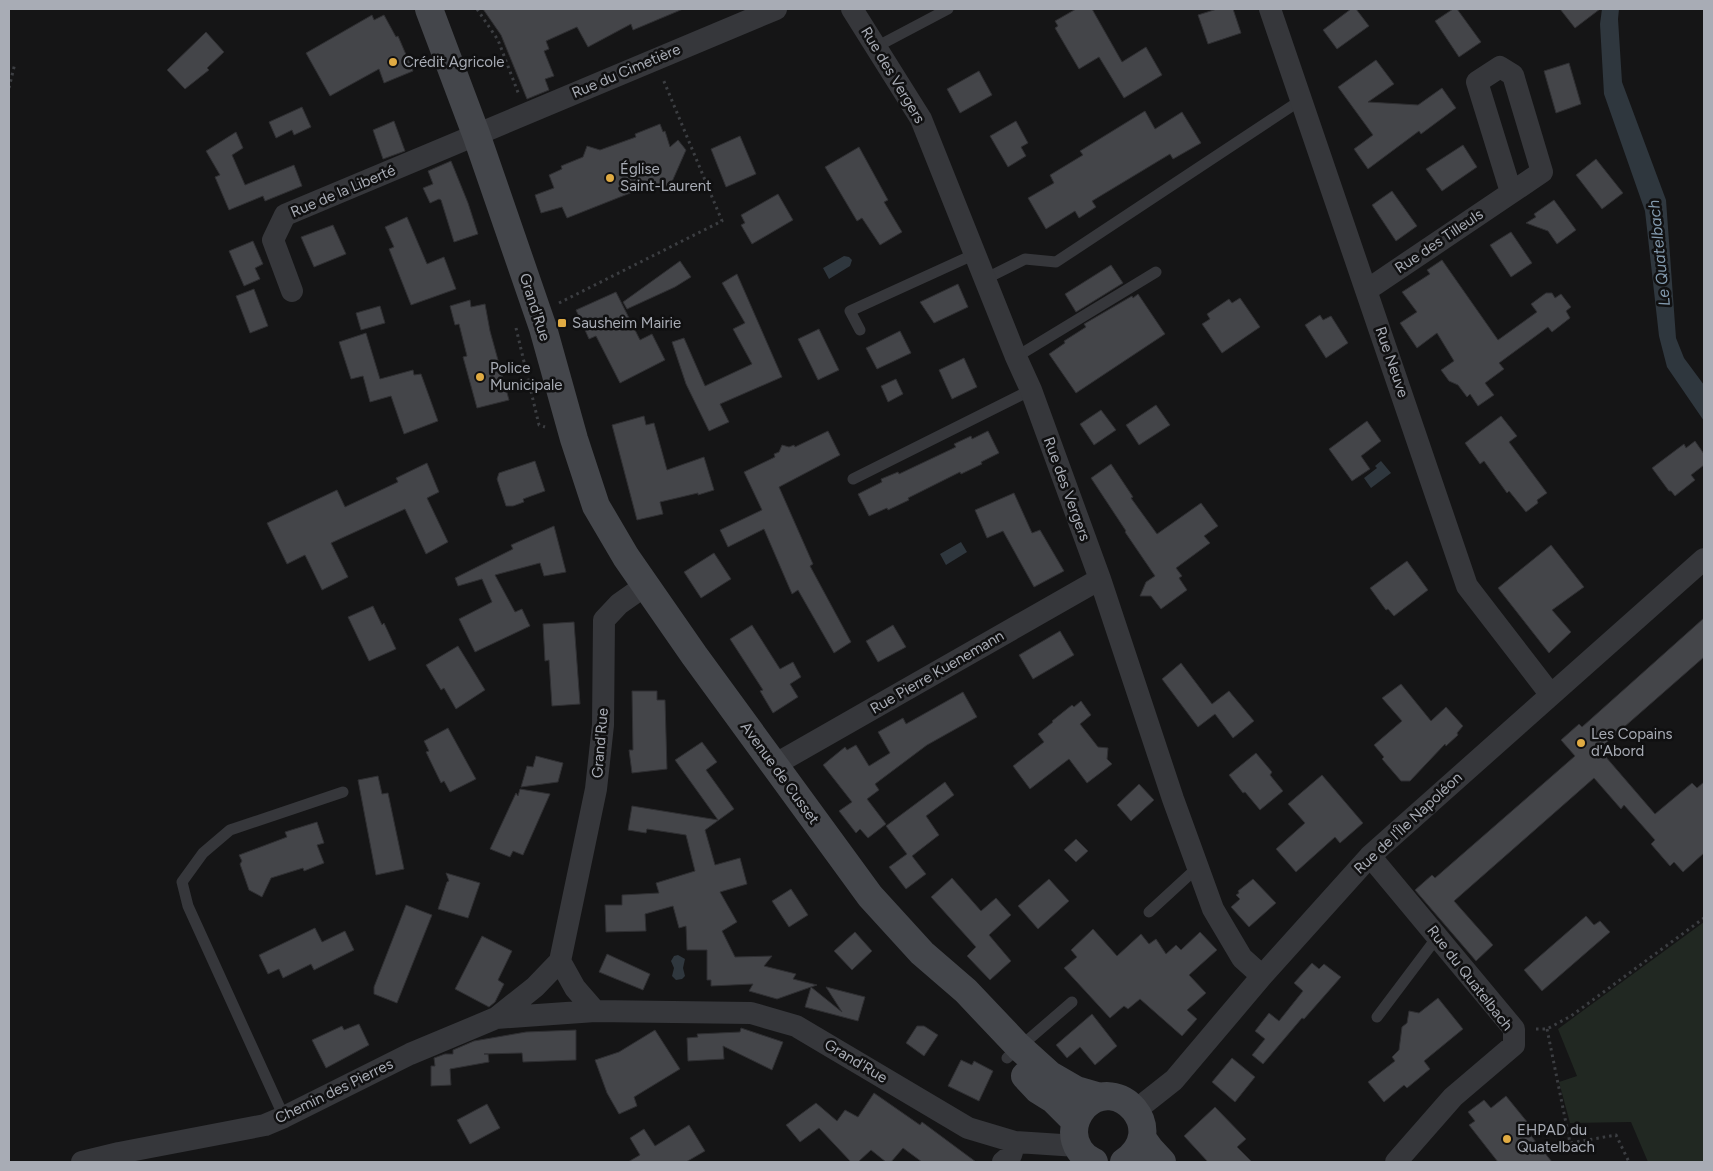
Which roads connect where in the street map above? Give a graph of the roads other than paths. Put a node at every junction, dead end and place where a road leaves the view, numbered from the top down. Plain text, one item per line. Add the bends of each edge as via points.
1 (429, 9) edge
2 (776, 9) edge
3 (852, 9) edge
4 (948, 9) edge
5 (1270, 9) edge
6 (876, 47) junction
7 (1301, 100) junction
8 (476, 134) junction
9 (1511, 192) junction
10 (975, 254) junction
11 (1156, 272) dead end
12 (985, 279) junction
13 (292, 290) dead end
14 (1367, 290) junction
15 (860, 330) dead end
16 (1016, 357) junction
17 (1031, 390) junction
18 (853, 480) dead end
19 (1704, 559) edge
20 (1100, 579) junction
21 (646, 586) junction
22 (1550, 695) junction
23 (774, 765) junction
24 (343, 792) dead end
25 (1370, 856) junction
26 (1198, 867) junction
27 (1149, 912) dead end
28 (1438, 936) junction
29 (560, 961) junction
30 (1262, 976) junction
31 (1072, 1002) dead end
32 (595, 1011) junction
33 (1377, 1017) dead end
34 (496, 1018) junction
35 (1013, 1052) junction
36 (1100, 1097) junction
37 (1136, 1110) junction
38 (284, 1117) junction
39 (1142, 1138) junction
40 (1015, 1142) junction
41 (1082, 1143) edge
42 (82, 1162) edge
43 (1003, 1162) edge
44 (1124, 1162) edge
45 (1162, 1162) edge
46 (1396, 1162) edge

1 - 8 main road, Grand'Rue
2 - 8 street, Rue du Cimetière
3 - 6 street, Rue des Vergers
4 - 6 lane
5 - 7 street, Rue Neuve
6 - 10 street, Rue des Vergers via 921,119
7 - 12 lane via 1056,262 1025,259
7 - 14 street, Rue Neuve
8 - 13 street, Rue de la Liberté via 285,215 273,240
8 - 21 main road, Grand'Rue via 543,328 596,506
9 - 9 street, Rue des Tilleuls via 1542,172 1513,76 1500,67 1477,82
9 - 14 street, Rue des Tilleuls
10 - 12 street, Rue des Vergers
10 - 15 lane via 850,311
11 - 16 lane
12 - 16 street, Rue des Vergers
14 - 22 street, Rue Neuve via 1468,586
16 - 17 street, Rue des Vergers
17 - 18 lane
17 - 20 street, Rue des Vergers
19 - 22 street, Rue de l'Île Napoléon
20 - 23 street, Rue Pierre Kuenemann
20 - 26 street, Rue des Vergers
21 - 23 main road, Avenue de Cusset
21 - 29 street, Grand'Rue via 619,604 604,620 603,725 596,789
22 - 25 street, Rue de l'Île Napoléon
23 - 35 main road, Avenue de Cusset via 870,896 922,953 966,991
24 - 38 lane via 230,830 202,853 182,882 188,906
25 - 28 street, Rue du Quatelbach
25 - 30 street, Rue de l'Île Napoléon
26 - 27 lane
26 - 30 street, Rue des Vergers via 1213,908 1242,958
28 - 33 lane
28 - 46 street, Rue du Quatelbach via 1514,1030 1514,1045 1452,1097
29 - 32 street via 575,988
29 - 34 street via 535,987
30 - 37 street, Rue de l'Île Napoléon via 1174,1080
31 - 35 lane
32 - 34 street, Grand'Rue
32 - 40 street, Grand'Rue via 751,1013 796,1026 968,1128
34 - 38 street, Chemin des Pierres via 410,1054
35 - 36 main road, Avenue de Cusset via 1076,1090
35 - 41 main road, Avenue de Cusset via 1038,1090 1054,1100
36 - 37 main road, Avenue de Cusset via 1120,1098
36 - 41 main road via 1085,1106
37 - 39 main road via 1141,1118
38 - 42 street, Chemin des Pierres via 264,1125
39 - 44 main road via 1139,1148
39 - 45 main road
40 - 41 street, Grand'Rue
40 - 43 street via 1011,1155

